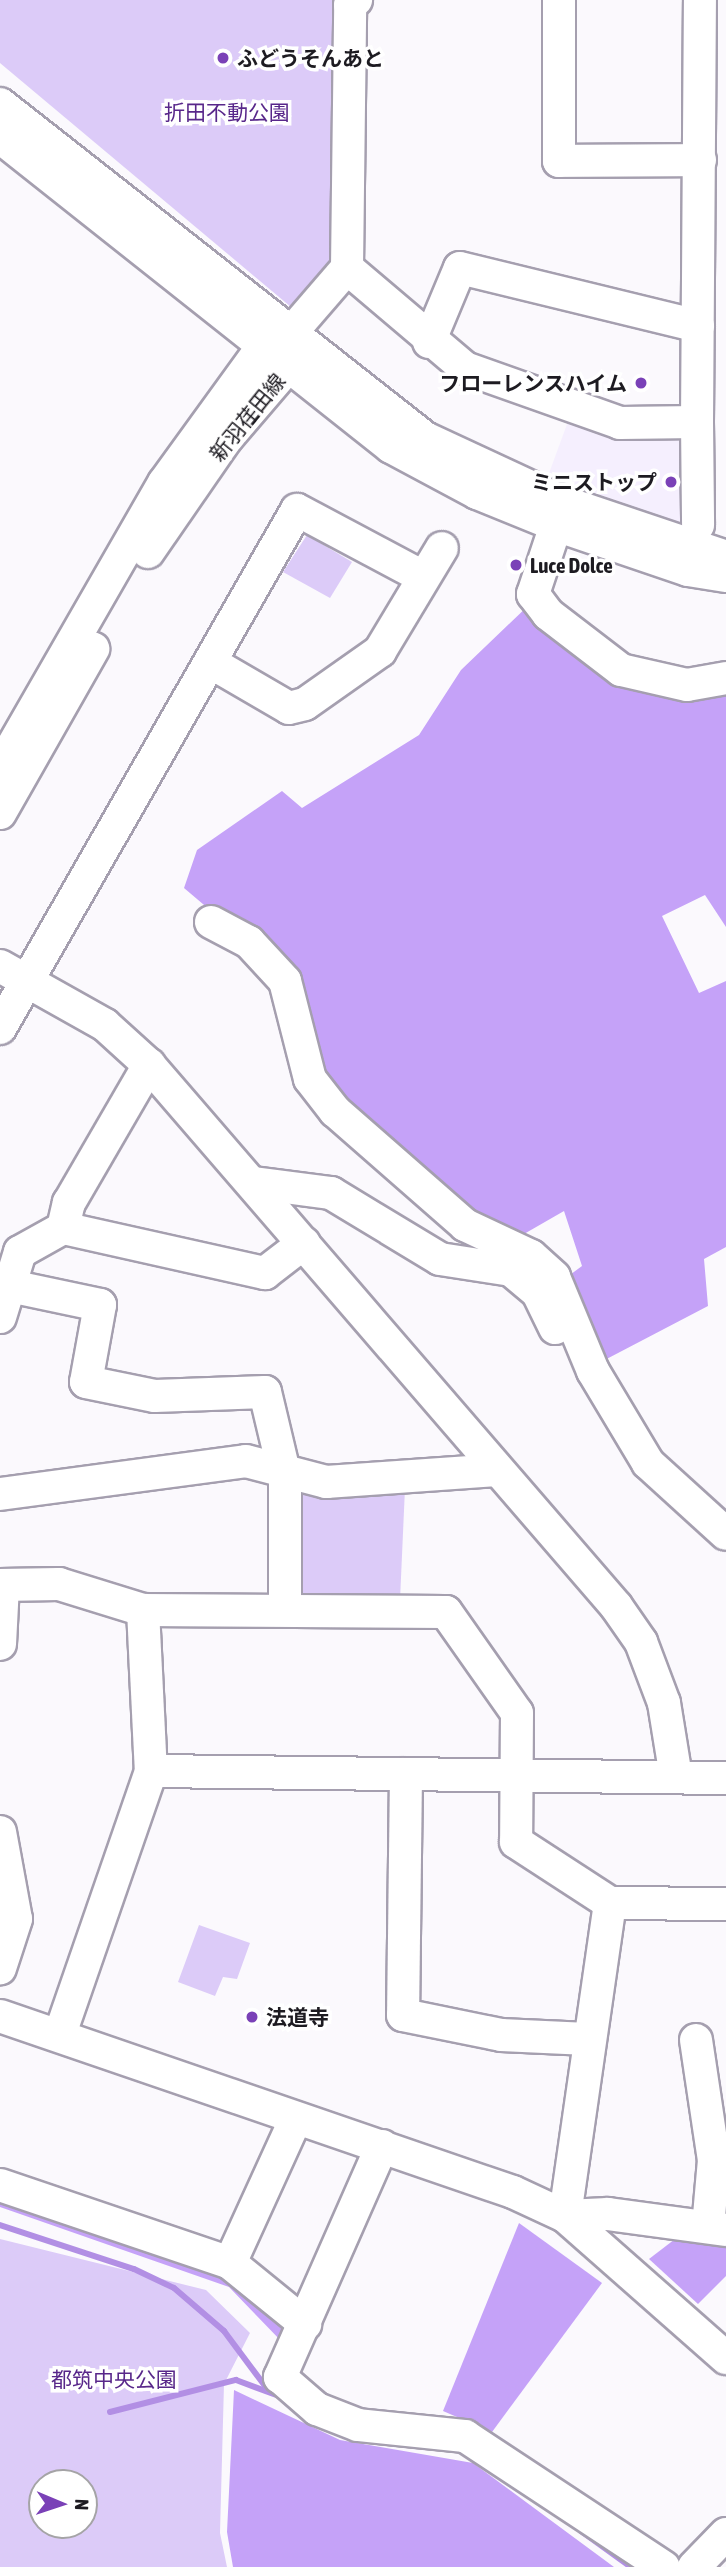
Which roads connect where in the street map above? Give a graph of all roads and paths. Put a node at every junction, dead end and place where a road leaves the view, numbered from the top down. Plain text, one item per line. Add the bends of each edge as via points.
1 (356, 0) edge
2 (559, 0) edge
3 (700, 0) edge
4 (0, 104) edge
5 (0, 137) edge
6 (700, 160) junction
7 (347, 268) junction
8 (698, 326) junction
9 (290, 334) junction
10 (429, 342) junction
11 (261, 349) junction
12 (286, 369) junction
13 (697, 422) junction
14 (556, 525) junction
15 (698, 525) dead end
16 (442, 548) dead end
17 (726, 557) edge
18 (726, 576) edge
19 (423, 577) junction
20 (210, 662) junction
21 (726, 678) edge
22 (0, 768) edge
23 (0, 813) edge
24 (211, 922) dead end
25 (0, 966) edge
26 (28, 982) junction
27 (0, 1028) edge
28 (149, 1065) junction
29 (254, 1183) junction
30 (63, 1228) junction
31 (304, 1243) junction
32 (10, 1286) junction
33 (0, 1317) edge
34 (604, 1391) junction
35 (498, 1470) junction
36 (285, 1476) junction
37 (0, 1494) edge
38 (726, 1534) edge
39 (1, 1585) edge
40 (143, 1610) junction
41 (285, 1610) junction
42 (0, 1644) edge
43 (151, 1772) junction
44 (406, 1774) junction
45 (515, 1775) junction
46 (676, 1777) junction
47 (726, 1778) edge
48 (0, 1832) edge
49 (610, 1903) junction
50 (726, 1904) edge
51 (0, 1968) edge
52 (0, 2016) edge
53 (60, 2034) junction
54 (587, 2039) junction
55 (696, 2040) dead end
56 (296, 2118) junction
57 (383, 2146) junction
58 (0, 2185) edge
59 (565, 2216) junction
60 (717, 2229) edge
61 (230, 2263) junction
62 (305, 2324) junction
63 (726, 2358) edge
64 (726, 2534) edge
65 (664, 2567) edge
66 (694, 2567) edge

1 - 7 street via 350,5
2 - 6 street via 559,161
3 - 6 street
4 - 9 street
5 - 11 street, 新羽荏田線
6 - 8 street
7 - 9 street
7 - 10 street
8 - 10 street via 460,268
8 - 13 street
9 - 11 street
9 - 12 street, 新羽荏田線
9 - 17 street via 425,438 563,502
10 - 13 street via 465,368 620,423
11 - 12 street
11 - 22 street, 新羽荏田線 via 164,482
12 - 14 street via 435,472
12 - 23 street, 新羽荏田線 via 164,525
13 - 15 street
14 - 18 street via 688,570
14 - 21 street via 533,594 548,614 621,670 687,685
16 - 19 street
19 - 20 street via 380,651 305,704 289,708
19 - 20 street via 296,510
20 - 26 street
24 - 34 street via 249,942 285,981 310,1079 335,1111 465,1225 531,1256 554,1277
25 - 26 street
26 - 27 street
26 - 28 street via 105,1025
28 - 29 street
28 - 30 street via 69,1203
29 - 31 street
29 - 34 street via 331,1193 440,1259 511,1270 538,1293 579,1380
30 - 31 street via 265,1273
30 - 32 street via 20,1252
31 - 35 street
32 - 33 street
32 - 36 street via 100,1305 86,1382 155,1396 265,1392
34 - 38 street via 648,1463
35 - 36 street via 326,1482
35 - 46 street via 641,1642 664,1703
36 - 37 street via 246,1461
36 - 41 street
39 - 40 street via 59,1584
39 - 42 street
40 - 41 street
40 - 43 street
41 - 45 street via 446,1612 517,1713
43 - 44 street
43 - 53 street
44 - 45 street
44 - 54 street via 403,2015 501,2035
45 - 46 street
45 - 49 street via 516,1842
46 - 47 street
48 - 51 street via 16,1919
49 - 50 street
49 - 54 street
52 - 53 street
53 - 56 street
54 - 59 street
55 - 60 street via 714,2160
56 - 57 street
56 - 61 street
57 - 59 street
57 - 62 street
58 - 61 street
59 - 60 street via 608,2214
59 - 63 street
61 - 62 street
62 - 65 street via 280,2377 317,2409 379,2430 465,2436
64 - 66 street

